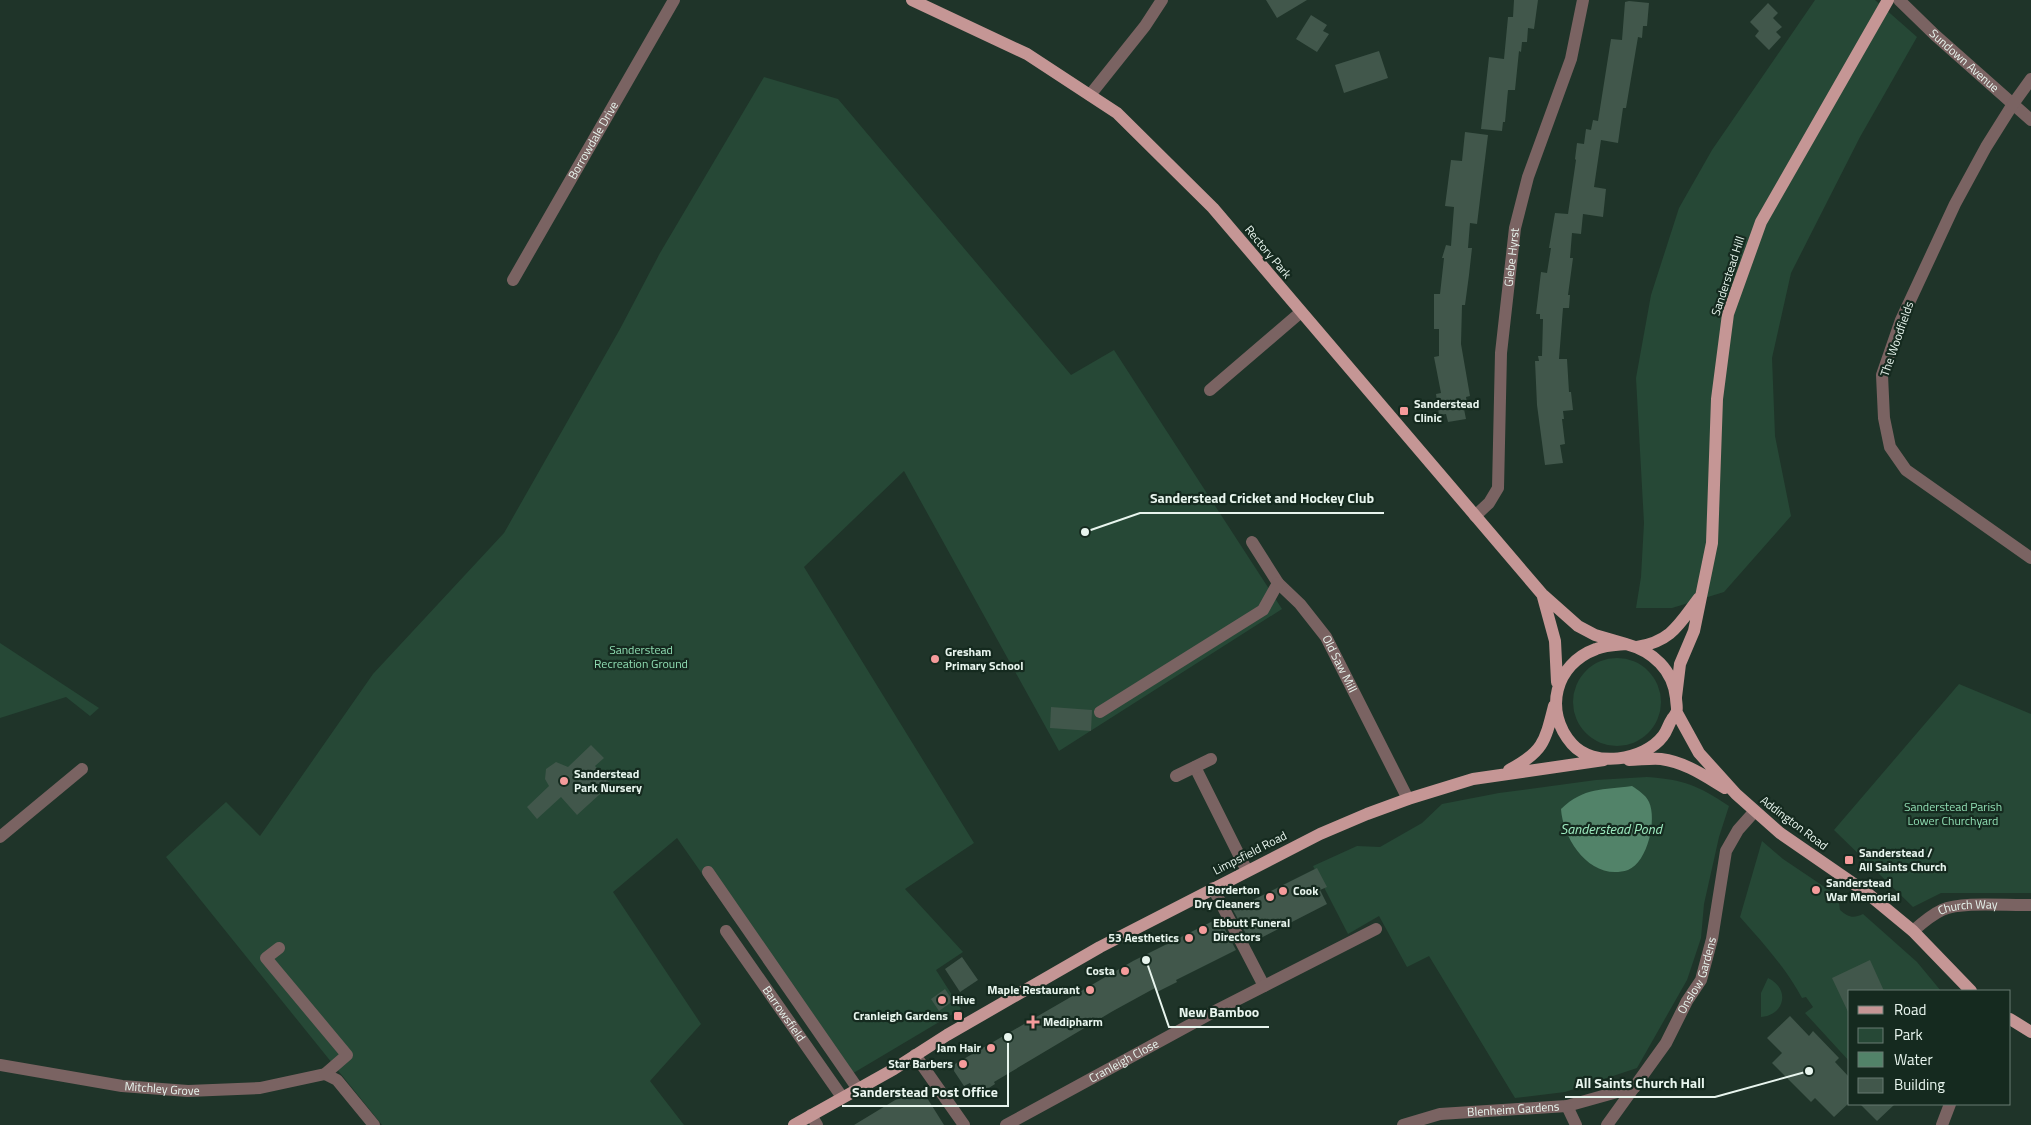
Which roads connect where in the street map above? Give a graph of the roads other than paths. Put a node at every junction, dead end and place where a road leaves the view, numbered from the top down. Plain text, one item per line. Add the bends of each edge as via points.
1 (674, 0) edge
2 (912, 0) edge
3 (1162, 0) edge
4 (1583, 0) edge
5 (1888, 0) edge
6 (1899, 0) edge
7 (2031, 79) edge
8 (1090, 95) junction
9 (2013, 104) junction
10 (2031, 120) edge
11 (513, 280) dead end
12 (1302, 312) junction
13 (1210, 390) dead end
14 (1474, 516) junction
15 (1252, 542) dead end
16 (2031, 558) edge
17 (1278, 583) junction
18 (1542, 594) junction
19 (1702, 594) junction
20 (1632, 645) junction
21 (1557, 695) junction
22 (1676, 697) junction
23 (1100, 712) dead end
24 (1677, 713) junction
25 (1211, 759) dead end
26 (1610, 760) junction
27 (1195, 767) junction
28 (82, 769) dead end
29 (1500, 774) junction
30 (1176, 776) dead end
31 (1736, 794) junction
32 (1408, 799) junction
33 (1754, 812) junction
34 (0, 837) edge
35 (1247, 870) junction
36 (708, 872) dead end
37 (1212, 888) junction
38 (2031, 905) edge
39 (1376, 928) dead end
40 (726, 931) dead end
41 (1914, 931) junction
42 (279, 948) dead end
43 (1264, 986) junction
44 (1970, 990) edge
45 (2012, 1024) edge
46 (2031, 1032) edge
47 (915, 1055) junction
48 (0, 1065) edge
49 (326, 1074) junction
50 (1635, 1087) junction
51 (858, 1089) junction
52 (842, 1097) junction
53 (1950, 1105) edge
54 (1567, 1106) junction
55 (814, 1120) edge
56 (374, 1125) edge
57 (794, 1125) edge
58 (964, 1125) edge
59 (1006, 1125) edge
60 (1403, 1125) edge
61 (1576, 1125) edge
62 (1607, 1125) edge
63 (1942, 1125) edge

1 - 11 street, Borrowdale Drive
2 - 8 main road, Rectory Park via 1027,54
3 - 8 street
4 - 14 street, Glebe Hyrst via 1569,65 1518,213 1501,353 1498,488 1489,503
5 - 19 main road, Sanderstead Hill via 1761,222 1728,314 1717,399 1712,543
6 - 9 street, Sundown Avenue
7 - 9 street, The Woodfields
8 - 12 main road, Rectory Park via 1117,113 1213,208
9 - 10 street, Sundown Avenue
9 - 16 street, The Woodfields via 1956,204 1901,320 1882,375 1884,418 1890,447 1906,470
12 - 13 street
12 - 14 main road, Rectory Park
14 - 18 main road, Rectory Park
15 - 17 street, Old Saw Mill
17 - 23 street via 1263,610
17 - 32 street, Old Saw Mill via 1326,637
18 - 20 main road, Rectory Park via 1578,626 1595,635
18 - 21 main road, Rectory Park via 1555,641
19 - 20 main road, Sanderstead Hill via 1663,640
19 - 22 main road, Sanderstead Hill via 1694,630 1680,664
20 - 21 main road via 1595,649 1582,656 1566,669
20 - 22 main road via 1655,657 1661,664 1669,675
21 - 26 main road via 1556,714 1571,743 1580,752
21 - 29 main road, Limpsfield Road via 1546,736 1537,751
22 - 24 main road
24 - 26 main road via 1663,737 1656,742 1643,751
24 - 31 main road via 1699,753
25 - 27 street
26 - 29 main road, Limpsfield Road
26 - 31 main road via 1659,759 1672,762 1691,768
27 - 30 street
27 - 35 street
28 - 34 street
29 - 32 main road, Limpsfield Road
31 - 33 main road, Addington Road
32 - 35 main road, Limpsfield Road via 1320,834
33 - 41 main road, Addington Road via 1868,893
33 - 50 street, Onslow Gardens via 1726,851 1712,939 1700,980 1666,1043
35 - 37 main road, Limpsfield Road
36 - 51 street
37 - 43 street
37 - 47 main road, Limpsfield Road via 1100,947
38 - 41 street, Church Way via 1943,909
39 - 43 street, Cranleigh Close
40 - 52 street, Barrowsfield
41 - 44 main road, Addington Road
42 - 49 street via 266,958 347,1056
43 - 59 street, Cranleigh Close
45 - 46 main road
47 - 51 main road, Limpsfield Road
47 - 58 street
48 - 49 street, Mitchley Grove via 122,1086 188,1090 260,1088
49 - 56 street via 345,1088
50 - 54 street, Blenheim Gardens
50 - 62 street, Onslow Gardens
51 - 52 main road, Limpsfield Road
52 - 55 main road, Limpsfield Road
53 - 63 street
54 - 60 street, Blenheim Gardens via 1440,1114
54 - 61 street, Blenheim Gardens
55 - 57 main road, Limpsfield Road

